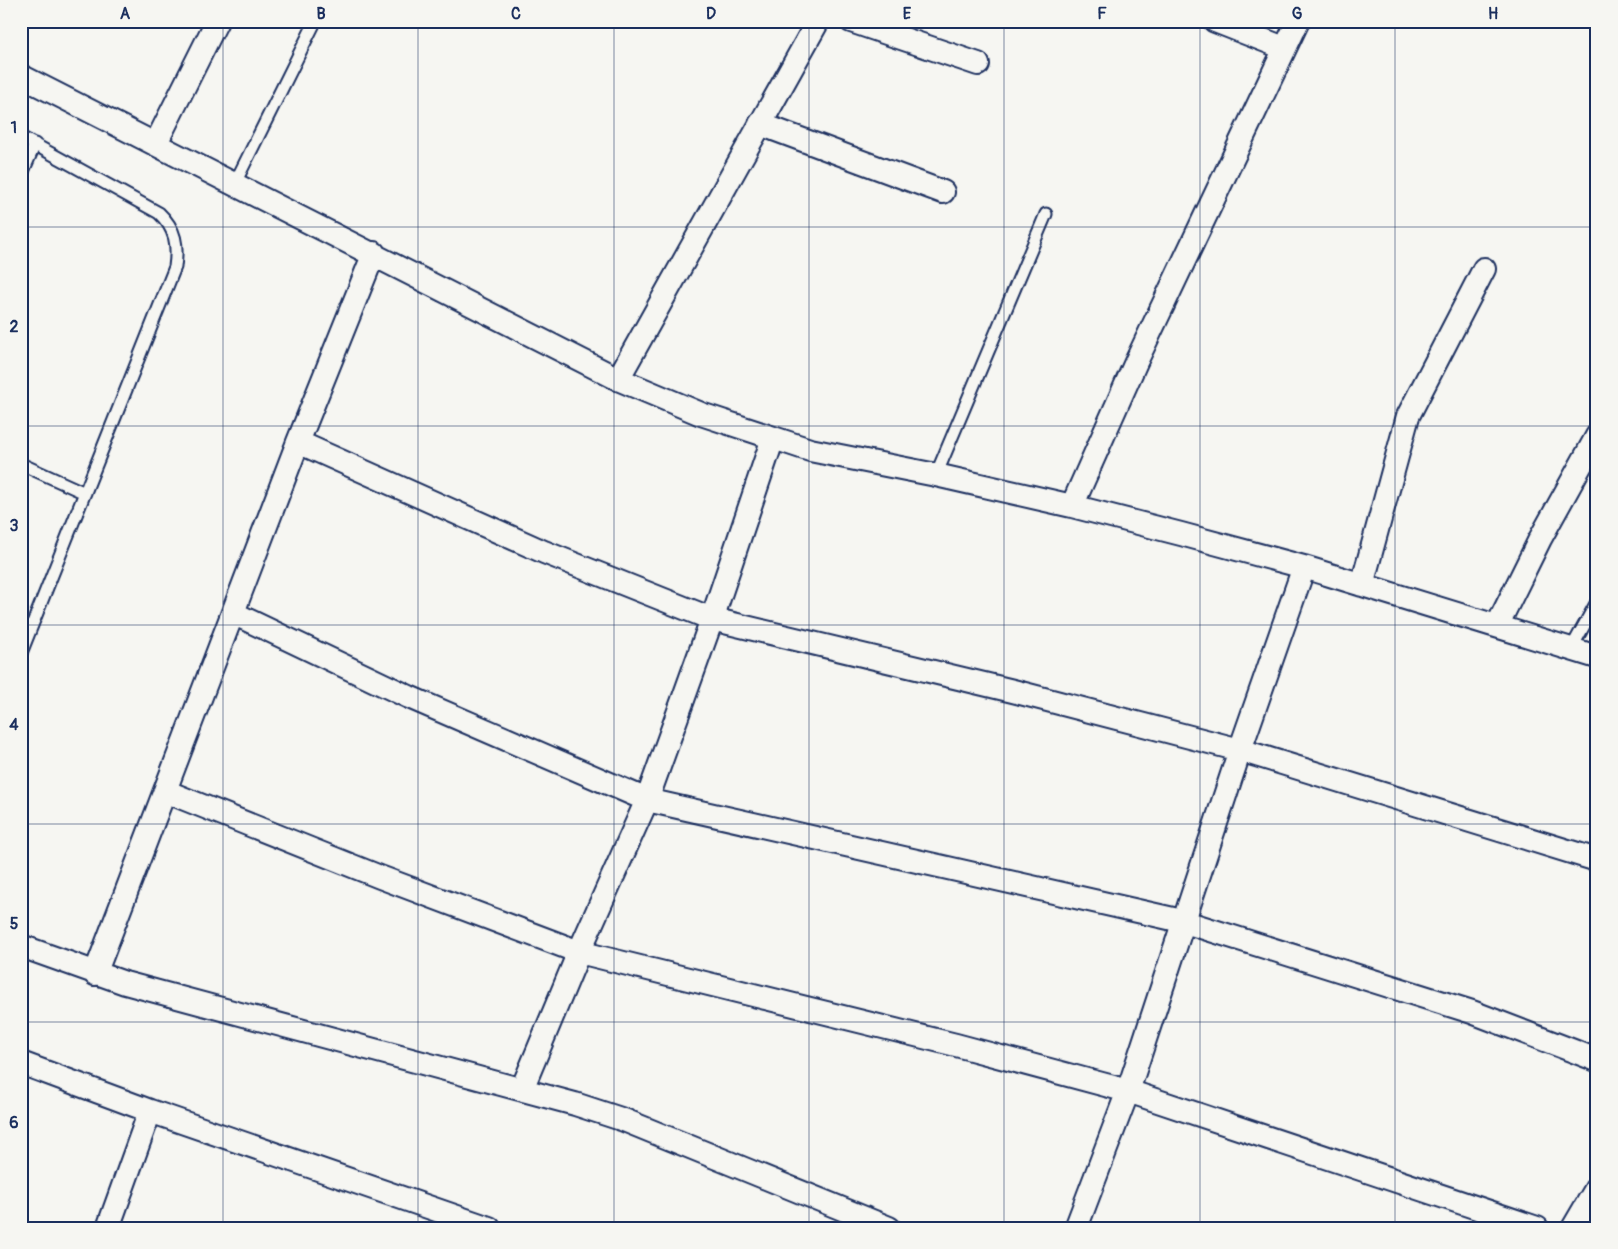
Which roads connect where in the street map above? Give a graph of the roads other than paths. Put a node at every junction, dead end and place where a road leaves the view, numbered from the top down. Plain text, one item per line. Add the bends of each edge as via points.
1 (218, 21) edge
2 (851, 21) edge
3 (1215, 21) edge
4 (1298, 21) edge
5 (816, 22) edge
6 (314, 24) dead end
7 (1284, 48) junction
8 (978, 64) dead end
9 (21, 76) edge
10 (760, 124) junction
11 (21, 137) edge
12 (156, 143) junction
13 (36, 144) junction
14 (21, 176) edge
15 (235, 183) junction
16 (943, 192) dead end
17 (1046, 214) dead end
18 (374, 254) junction
19 (1484, 268) dead end
20 (618, 379) junction
21 (1597, 436) edge
22 (773, 438) junction
23 (298, 442) junction
24 (21, 464) edge
25 (936, 475) junction
26 (85, 493) junction
27 (1072, 506) junction
28 (1304, 567) junction
29 (1362, 585) junction
30 (1597, 602) edge
31 (233, 613) junction
32 (712, 619) junction
33 (1497, 626) junction
34 (1571, 649) junction
35 (21, 653) edge
36 (1597, 657) edge
37 (1240, 750) junction
38 (165, 791) junction
39 (647, 800) junction
40 (1597, 860) edge
41 (1182, 921) junction
42 (21, 946) edge
43 (579, 952) junction
44 (95, 974) junction
45 (1597, 1060) edge
46 (21, 1063) edge
47 (522, 1090) junction
48 (1128, 1090) junction
49 (150, 1111) junction
50 (1597, 1187) edge
51 (108, 1228) edge
52 (489, 1228) edge
53 (889, 1228) edge
54 (1076, 1228) edge
55 (1537, 1228) edge
56 (1573, 1228) edge

1 - 12 street
2 - 8 street
3 - 7 street
4 - 7 street
5 - 10 street
6 - 15 lane
7 - 27 street
9 - 12 street
10 - 16 street
10 - 20 street
11 - 13 lane
12 - 15 street
13 - 14 lane
13 - 26 lane via 159,213 168,222 178,247 176,267
15 - 18 street
17 - 25 lane
18 - 20 street
18 - 23 street
19 - 29 street via 1408,416
20 - 22 street via 701,414
21 - 33 street
22 - 25 street via 810,450
22 - 32 street
23 - 31 street
23 - 32 street via 544,552
24 - 26 lane
25 - 27 street
26 - 35 lane
27 - 28 street
28 - 29 street
28 - 37 street
29 - 33 street
30 - 34 lane
31 - 38 street
31 - 39 street via 409,697
32 - 37 street via 1013,691
32 - 39 street
33 - 34 street
34 - 36 street
37 - 40 street
37 - 41 street
38 - 43 street
38 - 44 street
39 - 41 street
39 - 43 street
41 - 45 street via 1472,1012
41 - 48 street
42 - 44 street
43 - 47 street
43 - 48 street
44 - 47 street
46 - 49 street
47 - 53 street via 624,1120
48 - 54 street
48 - 55 street
49 - 51 street
49 - 52 street
50 - 56 street

